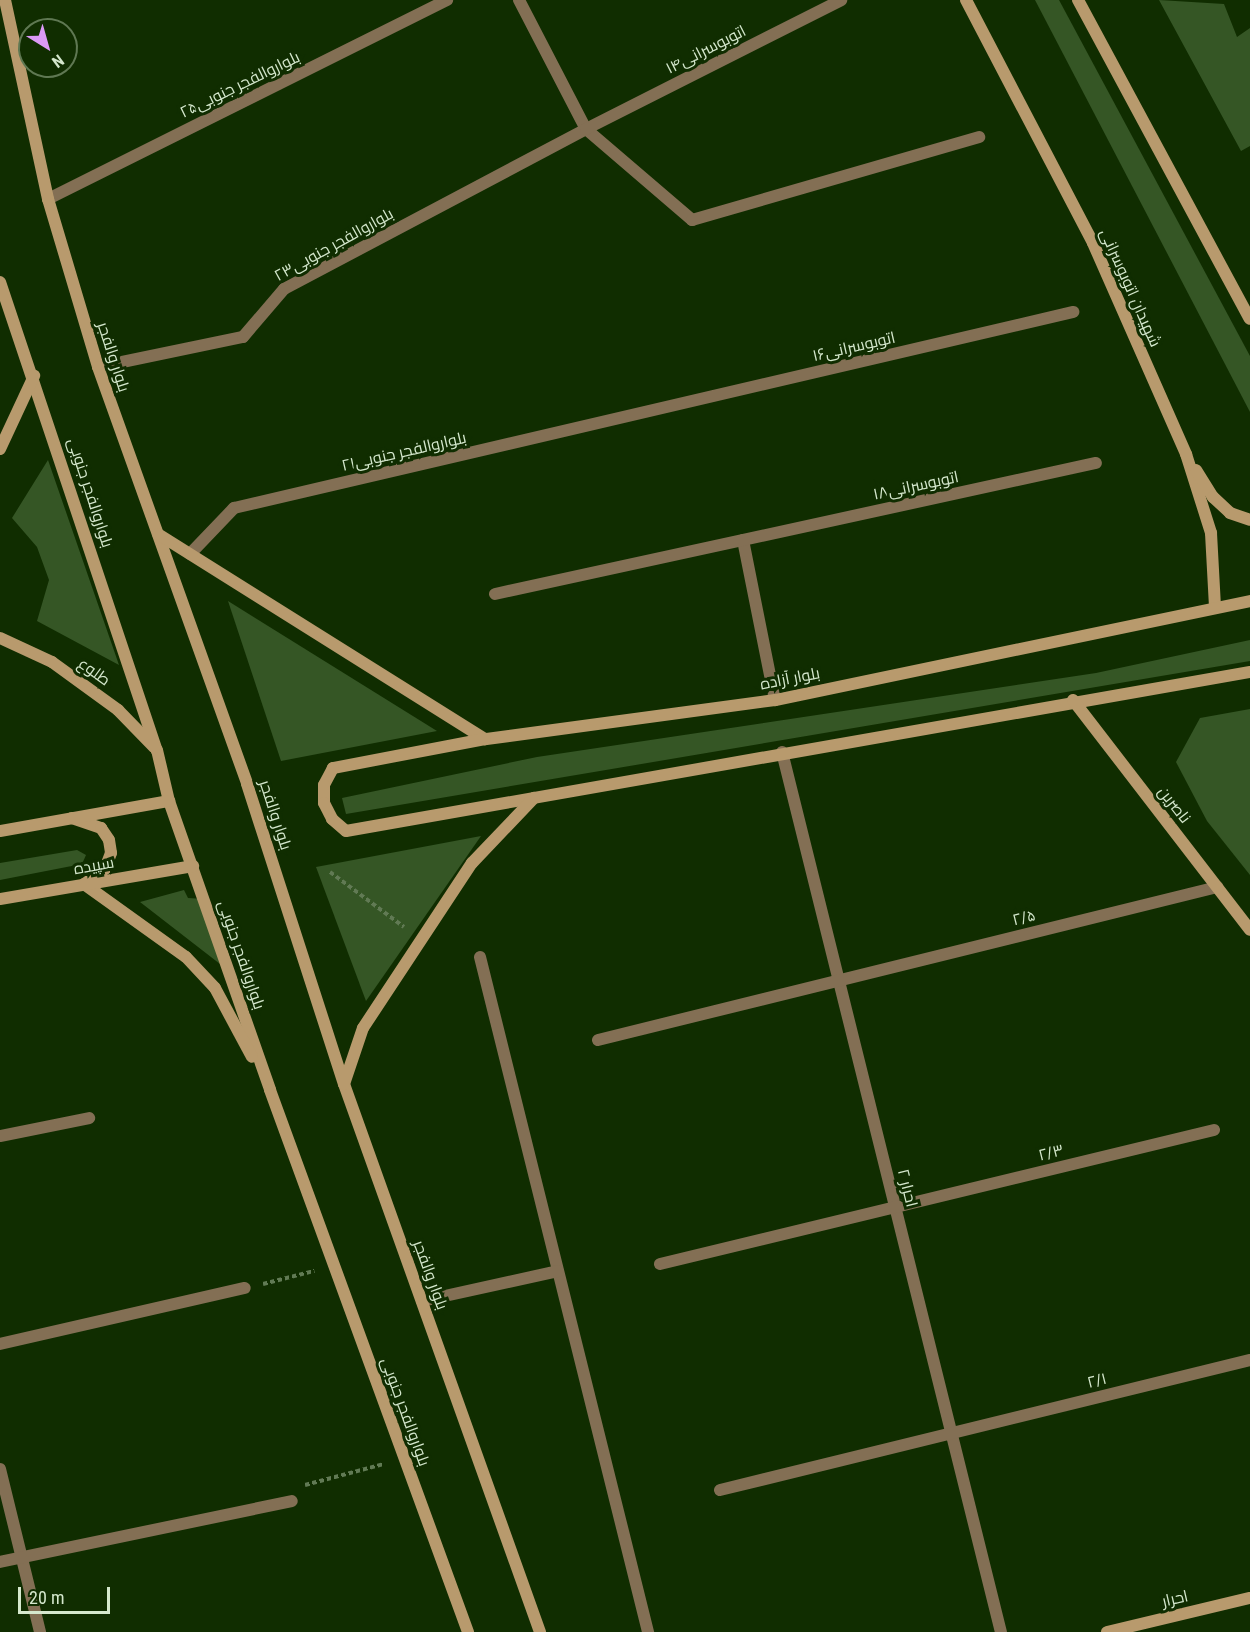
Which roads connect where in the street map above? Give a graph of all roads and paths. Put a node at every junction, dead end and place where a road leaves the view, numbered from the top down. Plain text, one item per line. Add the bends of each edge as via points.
1 (5, 0) edge
2 (447, 0) edge
3 (519, 0) edge
4 (842, 0) edge
5 (966, 0) edge
6 (1078, 0) edge
7 (586, 129) junction
8 (979, 137) dead end
9 (48, 199) junction
10 (0, 282) edge
11 (1073, 312) dead end
12 (1250, 319) edge
13 (98, 367) junction
14 (34, 376) junction
15 (643, 413) joint
16 (0, 449) edge
17 (1186, 454) junction
18 (1096, 464) dead end
19 (1250, 520) edge
20 (159, 534) junction
21 (743, 540) junction
22 (190, 554) junction
23 (495, 594) dead end
24 (1250, 601) edge
25 (1215, 607) junction
26 (0, 638) edge
27 (1250, 672) edge
28 (775, 700) junction
29 (1073, 700) junction
30 (485, 739) junction
31 (157, 750) junction
32 (782, 752) junction
33 (534, 798) junction
34 (169, 801) junction
35 (72, 818) junction
36 (0, 831) edge
37 (193, 866) junction
38 (330, 872) dead end
39 (84, 884) junction
40 (1216, 887) junction
41 (0, 899) edge
42 (1250, 930) edge
43 (410, 931) dead end
44 (480, 957) dead end
45 (839, 981) junction
46 (598, 1040) dead end
47 (344, 1084) junction
48 (270, 1090) junction
49 (89, 1118) dead end
50 (1214, 1130) dead end
51 (0, 1136) edge
52 (895, 1208) junction
53 (660, 1264) dead end
54 (334, 1266) junction
55 (558, 1271) junction
56 (245, 1288) joint
57 (422, 1301) junction
58 (0, 1344) edge
59 (1250, 1360) edge
60 (951, 1433) junction
61 (405, 1458) junction
62 (0, 1468) edge
63 (720, 1490) dead end
64 (292, 1501) joint
65 (21, 1557) junction
66 (0, 1562) edge
67 (1250, 1598) edge
68 (40, 1632) edge
69 (468, 1632) edge
70 (540, 1632) edge
71 (648, 1632) edge
72 (1001, 1632) edge
73 (1107, 1632) edge

1 - 9 main road, بلوار والفجر
2 - 9 street, بلواروالفجر جنوبی۲۵
3 - 7 street
4 - 7 street, اتوبوسرانی۱۴
5 - 17 main road, شهیدان اتوبوسرانی via 1093,243
6 - 12 main road
7 - 8 street via 692,220
7 - 13 street, بلواروالفجر جنوبی۲۳ via 284,289 243,336
9 - 13 main road, بلوار والفجر
10 - 14 main road, بلواروالفجر جنوبی
11 - 15 street, اتوبوسرانی۱۶
13 - 20 main road, بلوار والفجر
14 - 16 main road
14 - 31 main road, بلواروالفجر جنوبی
15 - 22 street, بلواروالفجر جنوبی۲۱ via 234,508
17 - 19 main road via 1213,497 1230,513
17 - 25 main road, شهیدان اتوبوسرانی via 1211,533
18 - 21 street, اتوبوسرانی۱۸
20 - 22 main road
20 - 47 main road, بلوار والفجر via 251,794
21 - 23 street, اتوبوسرانی۱۸
21 - 28 street
22 - 30 main road
24 - 25 main road, بلوار آزاده
25 - 28 main road, بلوار آزاده
26 - 31 main road, طلوع via 52,662 118,710
27 - 29 main road
28 - 30 main road, بلوار آزاده
29 - 32 main road
29 - 40 main road, ناصرین
30 - 33 main road, بلوار آزاده via 333,768 324,785 324,803 332,819 346,831
31 - 34 main road, بلواروالفجر جنوبی
32 - 33 main road
32 - 45 street, ۲ احرار
33 - 47 main road via 472,863 363,1028
34 - 35 main road
34 - 37 main road, بلواروالفجر جنوبی
35 - 36 main road
35 - 39 main road via 100,828 109,840 111,853 105,869
37 - 39 main road, سپیده
37 - 48 main road, بلواروالفجر جنوبی
38 - 43 path
39 - 41 main road, سپیده
39 - 48 main road via 186,957 215,988
40 - 42 main road, ناصرین
40 - 45 street, ۲/۵
44 - 55 street
45 - 46 street, ۲/۵
45 - 52 street, ۲ احرار
47 - 57 main road, بلوار والفجر
48 - 54 main road, بلواروالفجر جنوبی
49 - 51 street
50 - 52 street, ۲/۳
52 - 53 street, ۲/۳
52 - 60 street, ۲ احرار
54 - 56 path
54 - 61 main road, بلواروالفجر جنوبی
55 - 57 street
55 - 71 street
56 - 58 street
57 - 70 main road, بلوار والفجر
59 - 60 street, ۲/۱
60 - 63 street, ۲/۱
60 - 72 street, ۲ احرار
61 - 64 path via 290,1489
61 - 69 main road, بلواروالفجر جنوبی
62 - 65 street
64 - 65 street
65 - 66 street
65 - 68 street
67 - 73 main road, احرار

